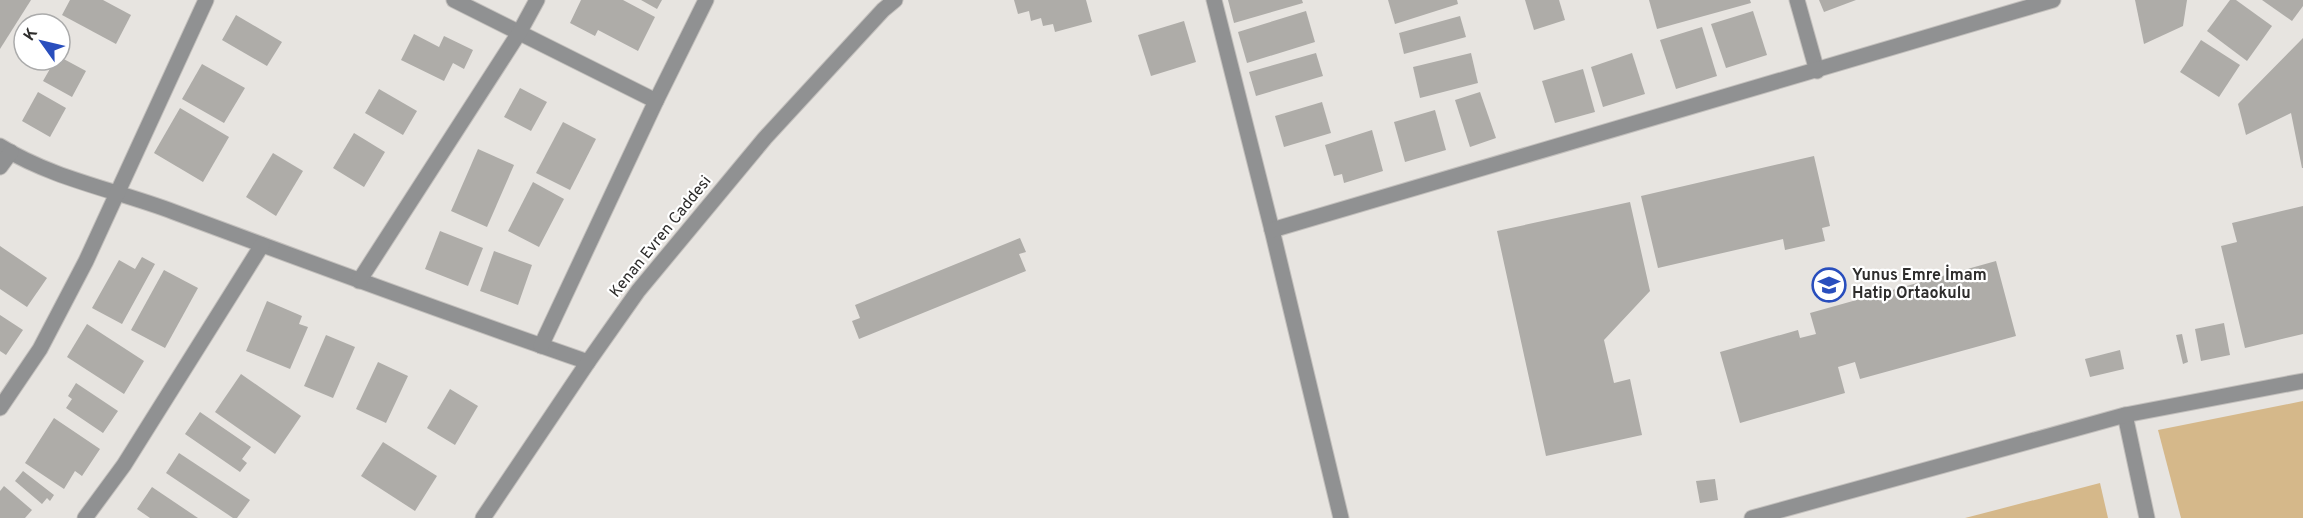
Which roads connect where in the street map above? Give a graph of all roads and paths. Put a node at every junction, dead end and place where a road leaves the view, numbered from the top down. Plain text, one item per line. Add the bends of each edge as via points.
1 (206, 0) edge
2 (454, 0) edge
3 (537, 0) edge
4 (706, 0) edge
5 (895, 0) edge
6 (1214, 0) edge
7 (1797, 0) edge
8 (2053, 0) edge
9 (519, 33) junction
10 (1817, 71) junction
11 (656, 100) junction
12 (5, 149) edge
13 (0, 167) edge
14 (118, 194) junction
15 (1272, 230) junction
16 (262, 245) junction
17 (359, 281) junction
18 (541, 346) junction
19 (588, 362) junction
20 (2303, 381) edge
21 (0, 408) edge
22 (2125, 415) junction
23 (85, 518) edge
24 (483, 518) edge
25 (1341, 518) edge
26 (1752, 518) edge
27 (2147, 518) edge

1 - 14 street
2 - 9 street
3 - 9 street
4 - 11 street
5 - 19 street, Kenan Evren Caddesi via 765,138 638,291
6 - 15 street
7 - 10 street
8 - 10 street
9 - 11 street
9 - 17 street
10 - 15 street
11 - 18 street
12 - 13 street
12 - 14 street via 79,182
14 - 16 street
14 - 21 street via 40,349
15 - 25 street
16 - 17 street
16 - 23 street via 124,465
17 - 18 street
18 - 19 street
19 - 24 street, Kenan Evren Caddesi
20 - 22 street
22 - 26 street
22 - 27 street

